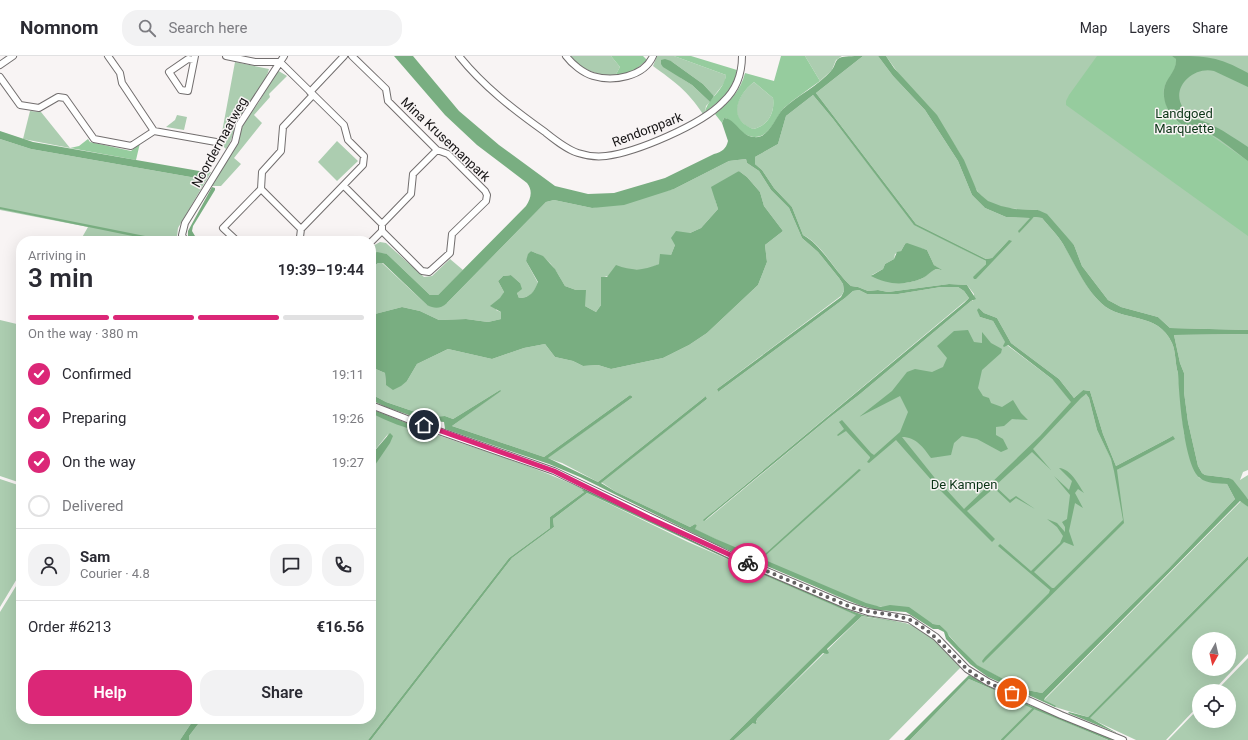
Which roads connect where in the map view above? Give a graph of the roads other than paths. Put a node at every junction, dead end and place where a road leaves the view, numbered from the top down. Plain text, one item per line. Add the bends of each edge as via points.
1 (13, 56) edge
2 (108, 56) edge
3 (226, 56) edge
4 (284, 56) edge
5 (344, 56) edge
6 (352, 56) edge
7 (459, 56) edge
8 (566, 56) edge
9 (653, 56) edge
10 (742, 56) edge
11 (194, 58) edge
12 (280, 62) junction
13 (0, 65) edge
14 (0, 77) edge
15 (311, 93) junction
16 (154, 131) junction
17 (216, 142) dead end
18 (437, 150) junction
19 (344, 186) junction
20 (261, 189) junction
21 (382, 224) junction
22 (301, 229) junction
23 (382, 232) junction
24 (182, 236) edge
25 (232, 236) edge
26 (300, 236) edge
27 (376, 237) edge
28 (376, 407) edge
29 (1123, 740) edge

1 - 13 street
2 - 16 street via 120,73 122,83
3 - 12 street via 255,62
4 - 12 street, Noordermaatweg
5 - 15 street
6 - 18 street, Mina Krusemanpark via 386,89 388,101
7 - 10 street, Rendorppark via 489,88 521,115 578,153 595,156 619,153 645,145 707,115 735,88 741,71
8 - 9 street via 581,70 593,76 621,78 645,68
11 - 11 street via 188,91 181,90 169,72 188,59
12 - 15 street
12 - 24 street, Noordermaatweg via 239,125 234,142 184,226
14 - 16 street via 20,105 38,108 58,97 64,98 92,138 128,146
15 - 19 street via 344,125 348,140 364,156 363,165
15 - 20 street via 283,127 281,151 262,172
16 - 17 street
18 - 21 street via 413,174 410,194
18 - 23 street, Mina Krusemanpark via 448,154 485,191 486,201 452,234 450,253 429,272 422,271
19 - 21 street
19 - 22 street
20 - 22 street
20 - 25 street via 223,228
21 - 23 street
22 - 26 street
23 - 27 street
28 - 29 street via 554,471 724,552 846,605 868,612 910,619 936,637 967,669 988,682

